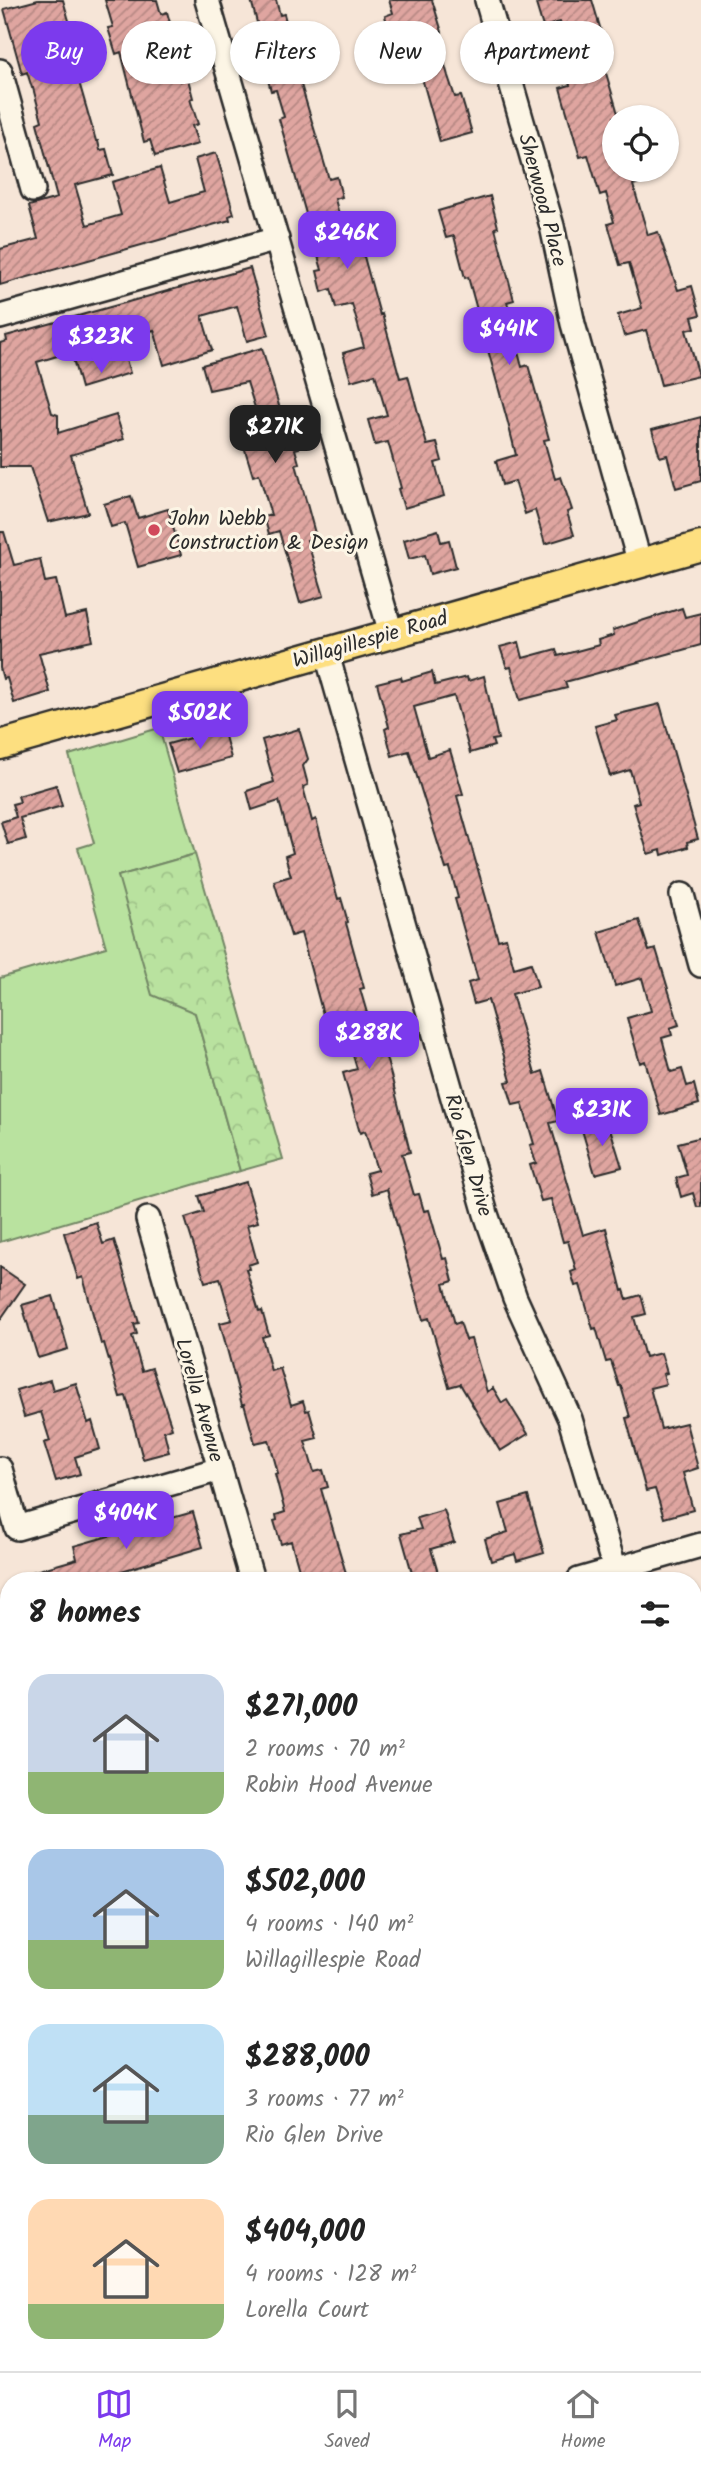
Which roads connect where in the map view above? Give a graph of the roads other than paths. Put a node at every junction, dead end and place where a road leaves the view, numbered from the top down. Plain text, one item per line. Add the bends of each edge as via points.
1 (207, 0) edge
2 (487, 0) edge
3 (0, 71) edge
4 (33, 190) dead end
5 (277, 239) junction
6 (0, 317) edge
7 (701, 546) edge
8 (640, 564) junction
9 (391, 633) junction
10 (326, 651) junction
11 (0, 745) edge
12 (681, 895) dead end
13 (701, 965) edge
14 (148, 1219) dead end
15 (0, 1469) edge
16 (220, 1469) junction
17 (701, 1545) edge
18 (615, 1570) junction
19 (250, 1572) edge
20 (608, 1572) edge

1 - 5 street
2 - 8 street, Sherwood Place via 552,226 573,324
3 - 4 street
5 - 6 street
5 - 9 street
7 - 8 main road, Willagillespie Road
8 - 9 main road, Willagillespie Road
9 - 10 main road, Willagillespie Road
10 - 11 main road, Willagillespie Road
10 - 18 street, Rio Glen Drive via 485,1214 515,1298 570,1419
12 - 13 street
14 - 16 street, Lorella Avenue
15 - 16 street via 18,1528
16 - 19 street, Lorella Avenue
17 - 18 street
18 - 20 street

